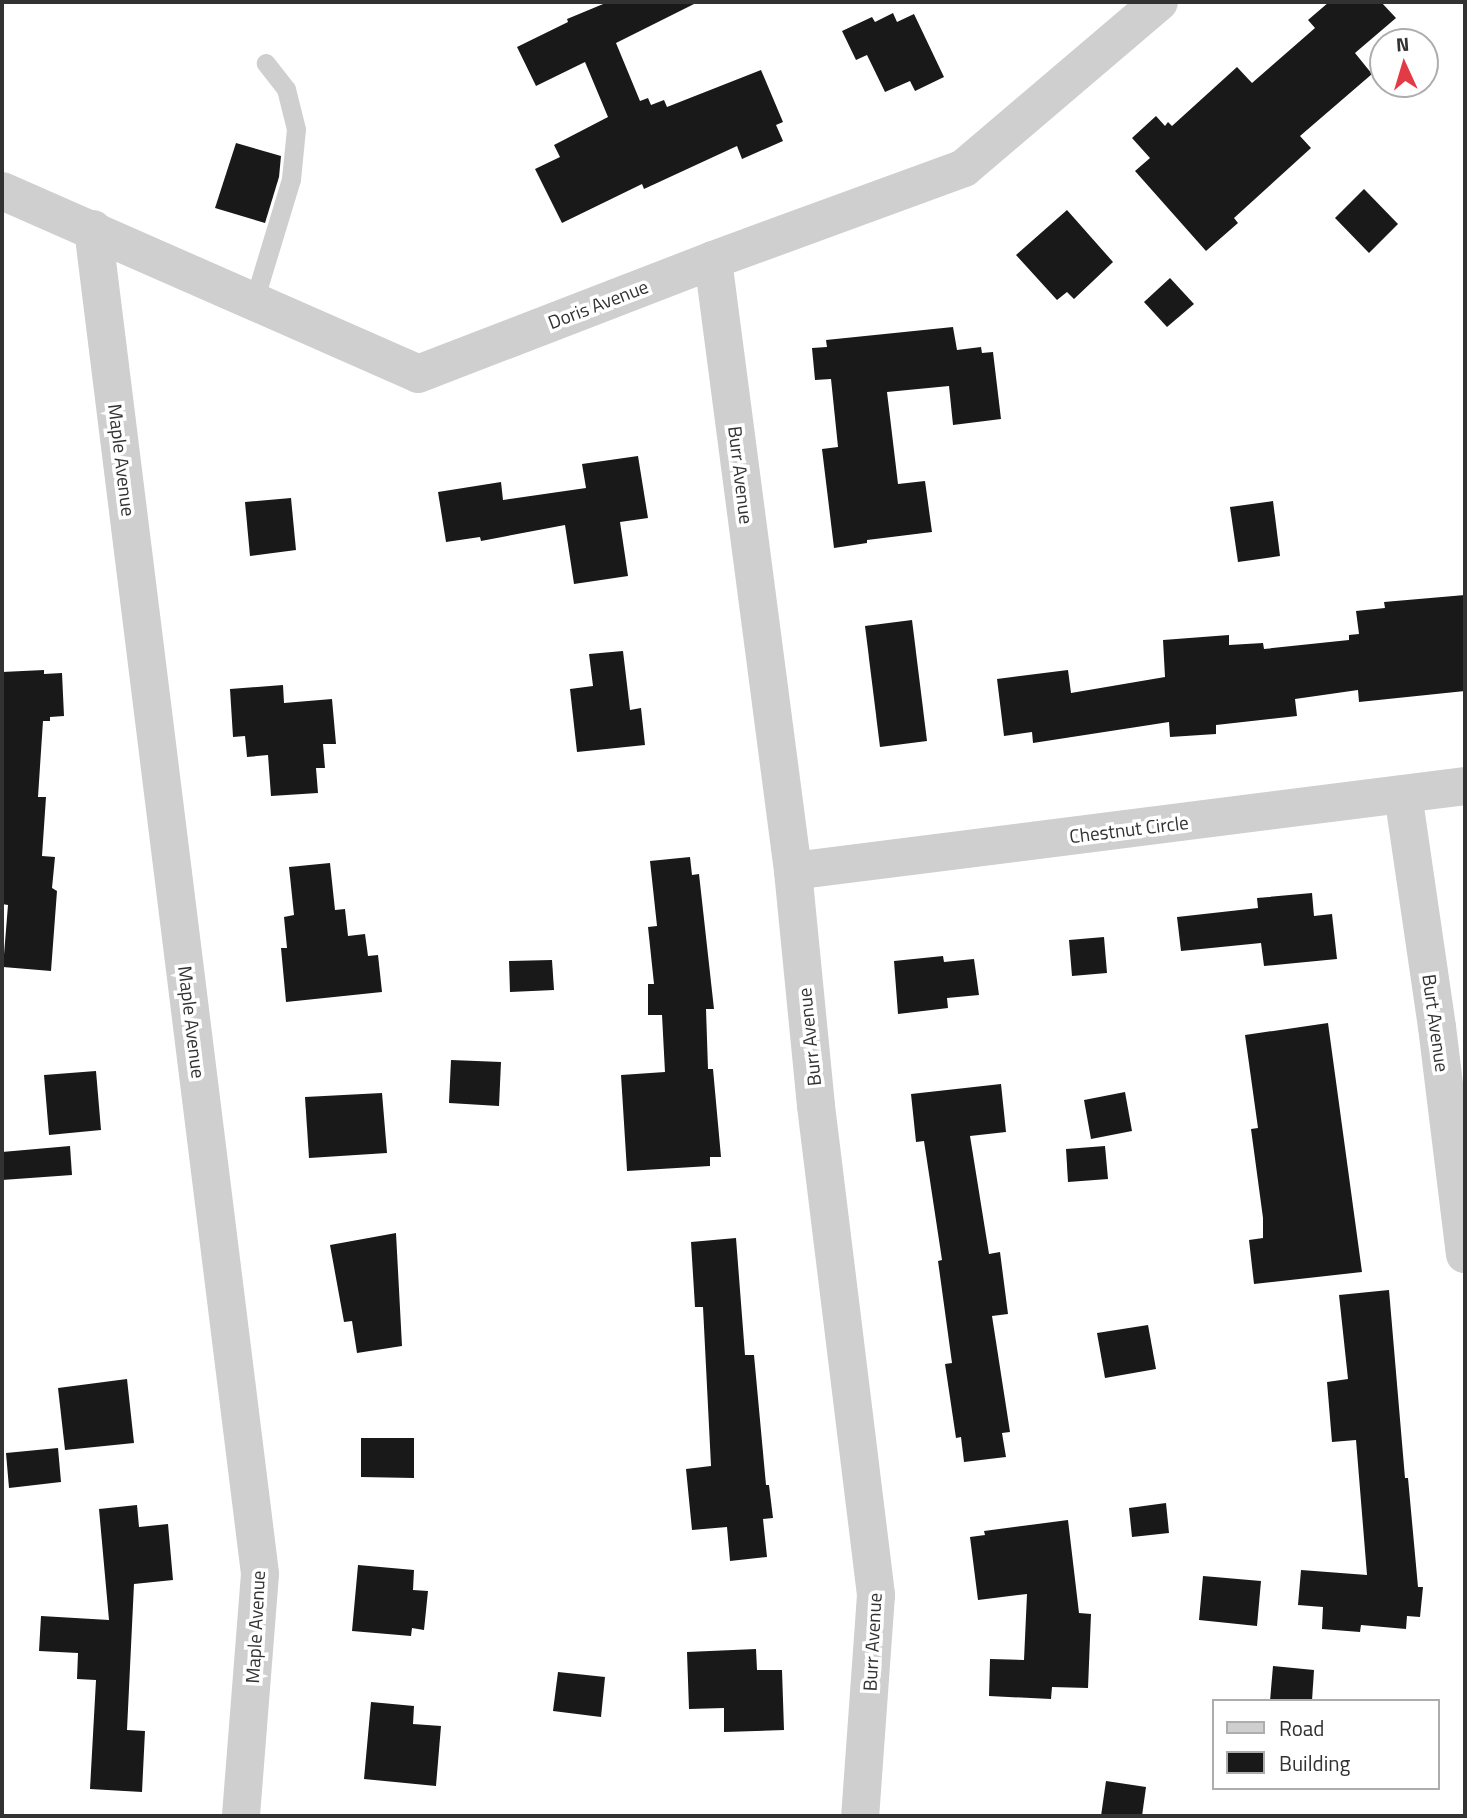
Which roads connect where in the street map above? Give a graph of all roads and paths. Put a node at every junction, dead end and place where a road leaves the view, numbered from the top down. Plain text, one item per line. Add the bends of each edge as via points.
1 (1159, 2) edge
2 (267, 63) dead end
3 (2, 191) edge
4 (93, 229) junction
5 (713, 260) junction
6 (254, 301) junction
7 (1465, 786) edge
8 (1402, 794) junction
9 (793, 871) junction
10 (1465, 1254) edge
11 (241, 1816) edge
12 (860, 1816) edge

1 - 5 street, Doris Avenue via 964,168
2 - 6 lane via 286,89 296,129 291,179
3 - 4 street, Doris Avenue
4 - 6 street, Doris Avenue
4 - 11 street, Maple Avenue via 260,1574
5 - 6 street, Doris Avenue via 418,374
5 - 9 street, Burr Avenue
7 - 8 street, Chestnut Circle
8 - 9 street, Chestnut Circle
8 - 10 street, Burt Avenue
9 - 12 street, Burr Avenue via 876,1595

